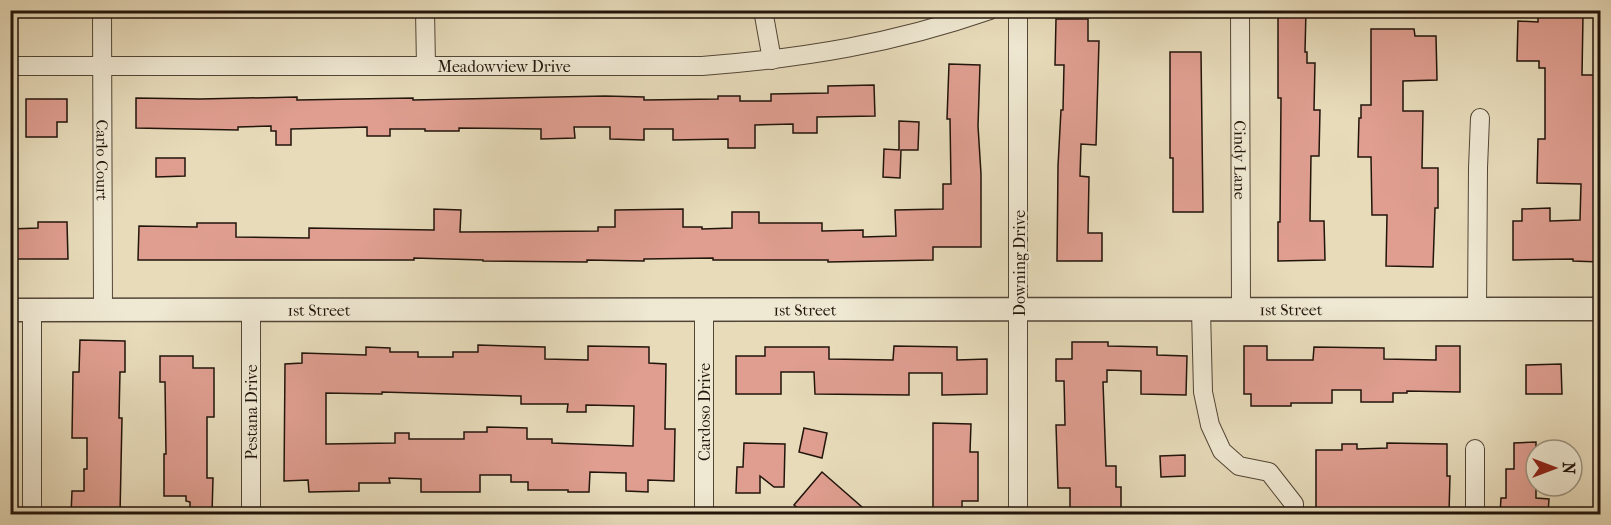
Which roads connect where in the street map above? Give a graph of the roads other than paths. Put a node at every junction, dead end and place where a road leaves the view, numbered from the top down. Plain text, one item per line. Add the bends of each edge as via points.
1 (102, 10) edge
2 (425, 10) edge
3 (763, 10) edge
4 (990, 10) edge
5 (1018, 10) edge
6 (1240, 10) edge
7 (772, 60) junction
8 (10, 66) edge
9 (103, 66) junction
10 (426, 66) junction
11 (1480, 117) dead end
12 (1477, 309) junction
13 (1600, 309) edge
14 (21, 310) edge
15 (103, 310) junction
16 (251, 310) junction
17 (704, 310) junction
18 (1019, 310) junction
19 (1202, 310) junction
20 (1241, 310) junction
21 (1475, 449) dead end
22 (32, 514) edge
23 (251, 514) edge
24 (704, 514) edge
25 (1018, 514) edge
26 (1294, 514) edge
27 (1475, 514) edge

1 - 9 street, Carlo Court
2 - 10 street
3 - 7 street
4 - 7 street, Meadowview Drive via 887,41
5 - 18 street, Downing Drive
6 - 20 street, Cindy Lane
7 - 10 street, Meadowview Drive via 702,66
8 - 9 street, Meadowview Drive
9 - 10 street, Meadowview Drive
9 - 15 street, Carlo Court
11 - 12 street
12 - 13 street, 1st Street
12 - 20 street, 1st Street
14 - 15 street, 1st Street
14 - 22 street
15 - 16 street, 1st Street
16 - 17 street, 1st Street
16 - 23 street, Pestana Drive
17 - 18 street, 1st Street
17 - 24 street, Cardoso Drive
18 - 19 street, 1st Street
18 - 25 street, Downing Drive
19 - 20 street, 1st Street
19 - 26 street via 1203,392 1210,425 1222,451 1239,466 1269,472 1294,504
21 - 27 street

